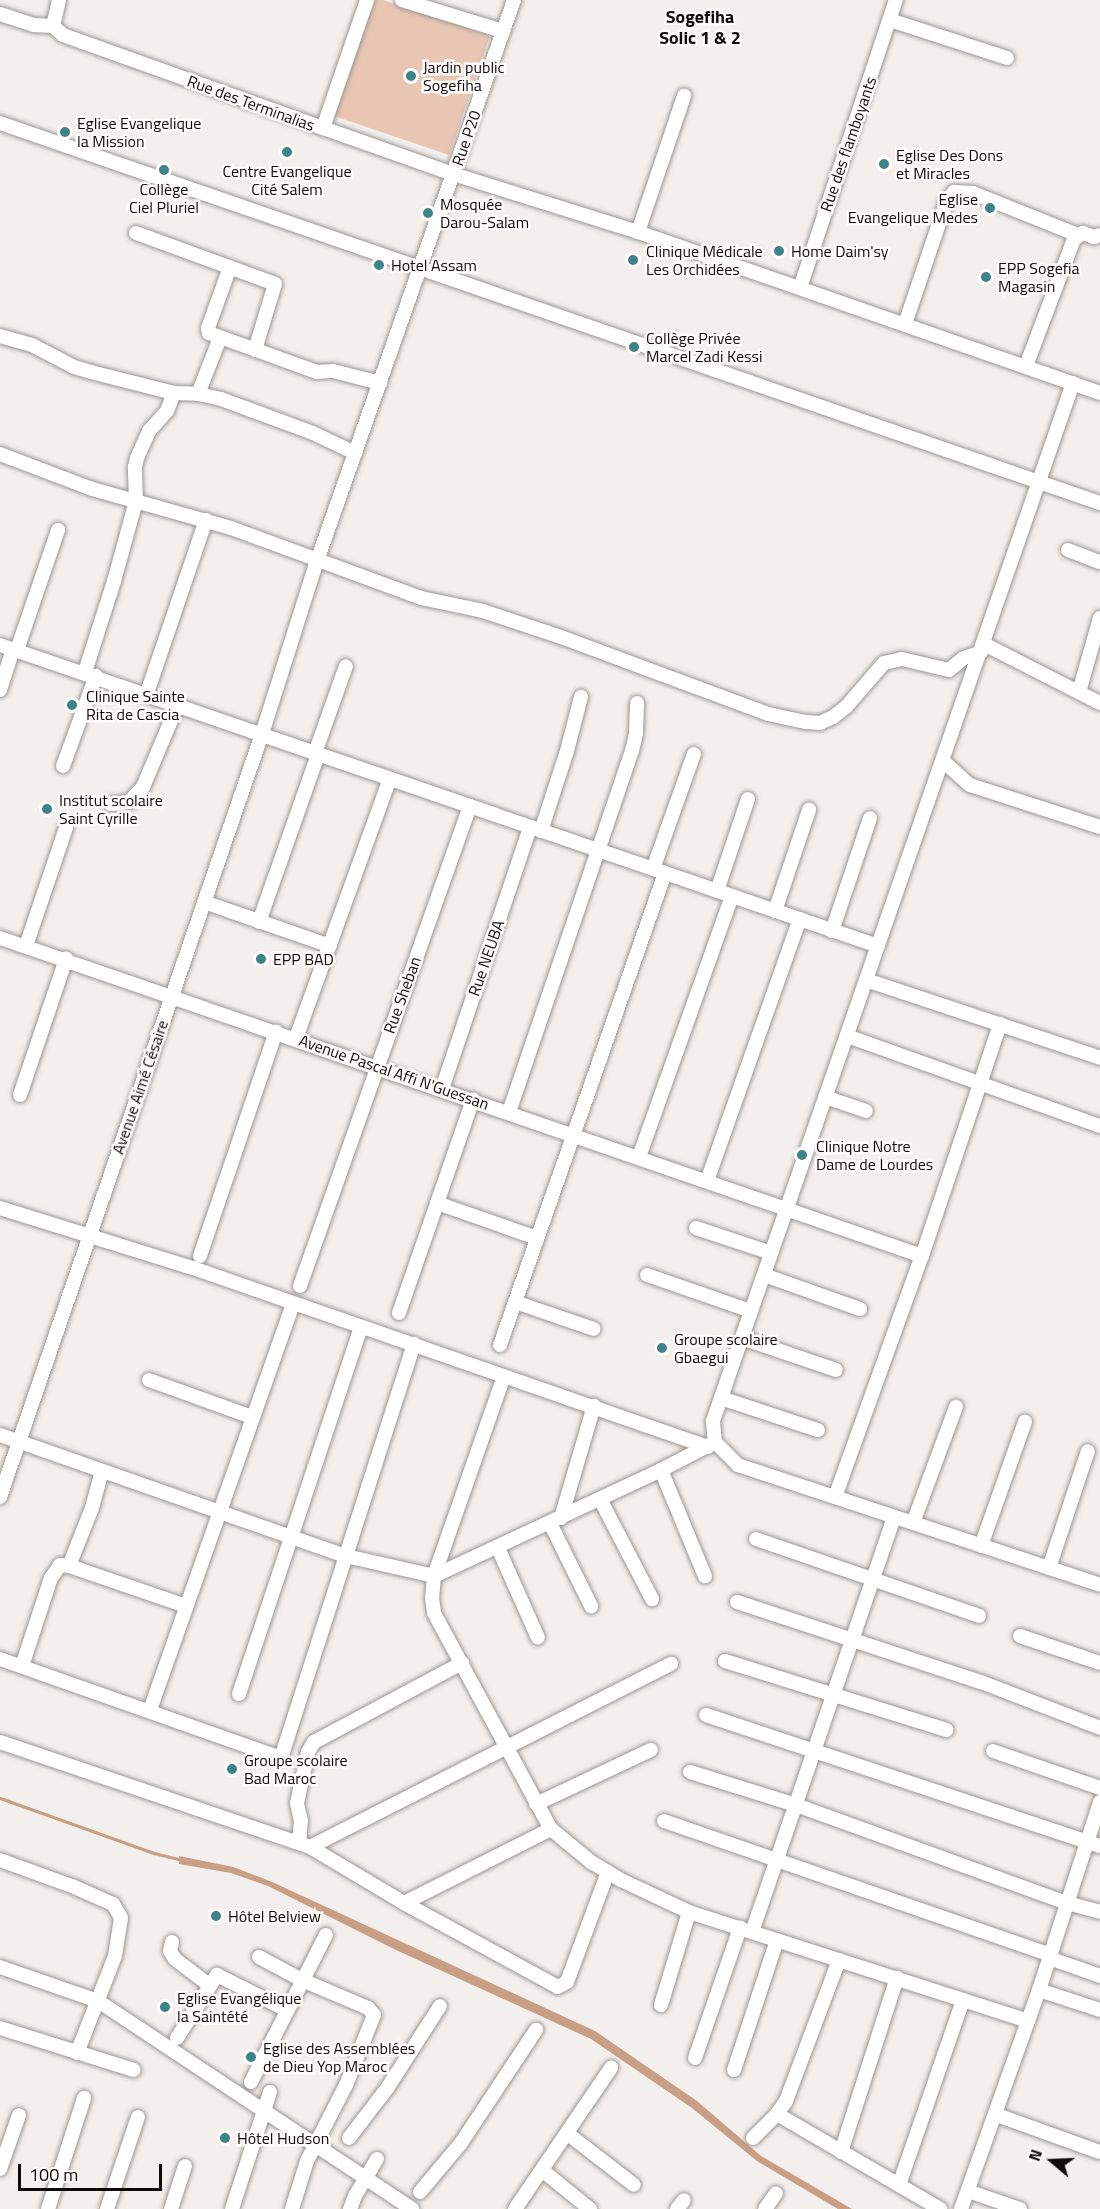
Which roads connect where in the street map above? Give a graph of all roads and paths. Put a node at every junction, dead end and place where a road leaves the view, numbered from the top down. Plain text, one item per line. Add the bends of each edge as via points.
1 (59, 0) edge
2 (367, 0) edge
3 (402, 0) edge
4 (514, 0) edge
5 (897, 0) edge
6 (0, 14) edge
7 (890, 20) junction
8 (53, 26) junction
9 (503, 31) junction
10 (1007, 58) dead end
11 (684, 96) dead end
12 (0, 123) edge
13 (323, 128) junction
14 (453, 174) junction
15 (638, 232) junction
16 (136, 233) dead end
17 (1078, 234) junction
18 (1100, 235) edge
19 (230, 267) junction
20 (420, 269) junction
21 (800, 288) junction
22 (905, 324) junction
23 (0, 336) edge
24 (220, 338) junction
25 (255, 350) junction
26 (1026, 366) junction
27 (380, 383) junction
28 (1073, 383) junction
29 (174, 393) junction
30 (1100, 393) edge
31 (198, 394) junction
32 (355, 453) junction
33 (0, 454) edge
34 (1038, 482) junction
35 (135, 501) junction
36 (1100, 503) edge
37 (206, 520) junction
38 (58, 530) dead end
39 (1068, 550) dead end
40 (317, 561) junction
41 (1100, 561) edge
42 (1100, 618) edge
43 (10, 648) edge
44 (982, 648) junction
45 (346, 666) dead end
46 (91, 674) junction
47 (0, 690) edge
48 (1079, 692) junction
49 (147, 693) junction
50 (580, 697) dead end
51 (637, 703) dead end
52 (1100, 703) edge
53 (178, 704) junction
54 (262, 734) junction
55 (316, 753) junction
56 (694, 754) dead end
57 (943, 761) junction
58 (63, 766) dead end
59 (390, 778) junction
60 (748, 799) dead end
61 (111, 804) dead end
62 (470, 806) junction
63 (809, 810) dead end
64 (870, 818) dead end
65 (1100, 827) edge
66 (66, 828) dead end
67 (535, 829) junction
68 (598, 850) junction
69 (659, 871) junction
70 (717, 891) junction
71 (732, 896) junction
72 (204, 902) junction
73 (775, 911) junction
74 (800, 919) junction
75 (259, 922) junction
76 (832, 930) junction
77 (0, 938) edge
78 (330, 945) junction
79 (26, 946) junction
80 (878, 946) junction
81 (66, 959) junction
82 (866, 981) junction
83 (173, 995) junction
84 (1000, 1024) junction
85 (276, 1031) junction
86 (847, 1035) junction
87 (296, 1038) junction
88 (1100, 1058) edge
89 (377, 1066) junction
90 (980, 1083) junction
91 (442, 1089) junction
92 (20, 1095) dead end
93 (825, 1097) junction
94 (473, 1099) junction
95 (866, 1111) dead end
96 (509, 1112) junction
97 (1100, 1126) edge
98 (573, 1134) junction
99 (639, 1157) junction
100 (707, 1181) junction
101 (437, 1203) junction
102 (0, 1208) edge
103 (786, 1208) junction
104 (696, 1228) dead end
105 (87, 1237) junction
106 (537, 1238) junction
107 (771, 1253) junction
108 (200, 1256) dead end
109 (922, 1256) junction
110 (647, 1275) dead end
111 (764, 1275) junction
112 (300, 1286) dead end
113 (515, 1302) junction
114 (293, 1305) junction
115 (860, 1309) dead end
116 (751, 1311) junction
117 (399, 1313) dead end
118 (361, 1327) junction
119 (594, 1329) dead end
120 (742, 1338) junction
121 (414, 1344) junction
122 (500, 1345) dead end
123 (836, 1370) dead end
124 (504, 1376) junction
125 (149, 1380) dead end
126 (721, 1398) junction
127 (594, 1406) junction
128 (956, 1407) dead end
129 (252, 1417) junction
130 (1025, 1422) dead end
131 (818, 1430) dead end
132 (0, 1435) edge
133 (20, 1442) junction
134 (712, 1444) junction
135 (1088, 1451) dead end
136 (661, 1470) junction
137 (102, 1471) junction
138 (0, 1497) edge
139 (835, 1497) junction
140 (600, 1499) junction
141 (219, 1511) junction
142 (894, 1517) junction
143 (555, 1520) junction
144 (913, 1523) junction
145 (290, 1537) junction
146 (756, 1539) dead end
147 (981, 1546) junction
148 (498, 1548) junction
149 (345, 1556) junction
150 (69, 1566) junction
151 (1048, 1568) junction
152 (434, 1576) junction
153 (705, 1576) dead end
154 (873, 1581) junction
155 (1100, 1585) edge
156 (652, 1599) dead end
157 (737, 1602) dead end
158 (186, 1606) junction
159 (591, 1606) dead end
160 (980, 1616) dead end
161 (1020, 1636) dead end
162 (538, 1638) dead end
163 (854, 1638) junction
164 (0, 1659) edge
165 (724, 1660) dead end
166 (462, 1663) junction
167 (1100, 1663) edge
168 (672, 1664) dead end
169 (22, 1666) junction
170 (239, 1694) dead end
171 (834, 1694) junction
172 (150, 1710) junction
173 (706, 1715) dead end
174 (1100, 1728) edge
175 (947, 1730) dead end
176 (0, 1742) edge
177 (504, 1748) junction
178 (651, 1750) dead end
179 (815, 1750) junction
180 (993, 1750) dead end
181 (690, 1772) dead end
182 (1100, 1788) edge
183 (1100, 1802) edge
184 (536, 1804) junction
185 (796, 1805) junction
186 (664, 1821) dead end
187 (550, 1829) junction
188 (1093, 1844) edge
189 (304, 1845) junction
190 (0, 1860) edge
191 (776, 1862) junction
192 (608, 1872) junction
193 (404, 1903) junction
194 (1067, 1903) junction
195 (689, 1912) junction
196 (1100, 1912) edge
197 (746, 1930) junction
198 (326, 1935) dead end
199 (777, 1940) junction
200 (172, 1942) dead end
201 (1049, 1956) junction
202 (259, 1957) dead end
203 (838, 1960) junction
204 (0, 1967) edge
205 (1100, 1976) edge
206 (897, 1978) junction
207 (302, 1980) junction
208 (209, 1985) junction
209 (1039, 1990) junction
210 (963, 2000) junction
211 (98, 2001) junction
212 (661, 2005) dead end
213 (440, 2006) dead end
214 (287, 2010) junction
215 (1100, 2010) edge
216 (1028, 2020) junction
217 (0, 2028) edge
218 (536, 2030) dead end
219 (177, 2038) dead end
220 (77, 2053) junction
221 (695, 2058) dead end
222 (611, 2068) dead end
223 (134, 2070) dead end
224 (734, 2070) dead end
225 (251, 2082) dead end
226 (270, 2092) dead end
227 (84, 2098) dead end
228 (264, 2111) junction
229 (777, 2114) junction
230 (19, 2115) dead end
231 (997, 2115) junction
232 (138, 2117) dead end
233 (568, 2134) junction
234 (349, 2138) dead end
235 (753, 2138) dead end
236 (315, 2144) junction
237 (841, 2152) junction
238 (1100, 2152) edge
239 (377, 2159) dead end
240 (185, 2166) dead end
241 (0, 2169) edge
242 (542, 2170) junction
243 (366, 2178) junction
244 (634, 2185) dead end
245 (899, 2185) junction
246 (969, 2191) junction
247 (420, 2192) dead end
248 (776, 2193) dead end
249 (48, 2209) edge
250 (107, 2209) edge
251 (171, 2209) edge
252 (232, 2209) edge
253 (292, 2209) edge
254 (350, 2209) edge
255 (412, 2209) edge
256 (515, 2209) edge
257 (590, 2209) edge
258 (765, 2209) edge
259 (940, 2209) edge
260 (961, 2209) edge
261 (1020, 2209) edge

1 - 8 street
2 - 13 street
3 - 9 street
4 - 9 street, Rue P20
5 - 7 street, Rue des flamboyants
6 - 8 street via 34,25
7 - 10 street
7 - 21 street, Rue des flamboyants
8 - 13 street, Rue des Terminalias via 63,35
9 - 14 street, Rue P20
11 - 15 street
12 - 20 street
13 - 14 street, Rue des Terminalias
14 - 15 street, Rue des Terminalias
14 - 20 street, Rue P20
15 - 21 street, Rue des Terminalias
16 - 19 street
17 - 18 street
17 - 22 street via 973,193 954,192 946,203
17 - 26 street
19 - 24 street via 208,328 209,333
19 - 25 street via 275,284
20 - 27 street, Rue P20
20 - 34 street
21 - 22 street, Rue des Terminalias
22 - 26 street, Rue des Terminalias
23 - 29 street via 32,345 74,367
24 - 25 street
24 - 31 street
25 - 27 street via 317,372 333,371
26 - 28 street, Rue des Terminalias
27 - 32 street, Rue P20
28 - 30 street, Rue des Terminalias
28 - 34 street
29 - 31 street
29 - 35 street via 137,458
31 - 32 street via 313,433
32 - 40 street, Avenue Aimé Césaire
33 - 35 street
34 - 36 street
34 - 44 street
35 - 37 street
35 - 46 street
37 - 40 street
37 - 49 street
38 - 43 street
39 - 41 street
40 - 44 street via 421,598 483,611 768,714 807,723 820,723 846,707 884,663 902,658 949,670
40 - 54 street, Avenue Aimé Césaire
42 - 48 street
43 - 46 street
43 - 47 street
44 - 48 street
44 - 57 street
45 - 55 street
46 - 49 street
46 - 58 street
48 - 52 street
49 - 53 street
50 - 67 street, Rue NEUBA via 567,751
51 - 68 street via 632,752
53 - 54 street
53 - 61 street via 143,787 129,802
54 - 55 street
54 - 72 street, Avenue Aimé Césaire
55 - 59 street
55 - 75 street
56 - 69 street
57 - 65 street via 970,785
57 - 80 street
59 - 62 street
59 - 78 street
60 - 70 street
62 - 67 street
62 - 89 street, Rue Sheban
63 - 73 street
64 - 76 street
66 - 79 street
67 - 68 street
67 - 91 street, Rue NEUBA
68 - 69 street
68 - 96 street
69 - 70 street
69 - 98 street
70 - 71 street
71 - 73 street
71 - 99 street
72 - 75 street
72 - 83 street, Avenue Aimé Césaire
73 - 74 street
74 - 76 street
74 - 100 street
75 - 78 street
76 - 80 street
77 - 79 street, Avenue Pascal Affi N'Guessan
78 - 87 street
79 - 81 street, Avenue Pascal Affi N'Guessan
80 - 82 street
81 - 83 street, Avenue Pascal Affi N'Guessan
81 - 92 street
82 - 84 street
82 - 86 street
83 - 85 street, Avenue Pascal Affi N'Guessan
83 - 105 street, Avenue Aimé Césaire
84 - 88 street
84 - 90 street
85 - 87 street, Avenue Pascal Affi N'Guessan
85 - 108 street
86 - 90 street
86 - 93 street
87 - 89 street, Avenue Pascal Affi N'Guessan
89 - 91 street, Avenue Pascal Affi N'Guessan
89 - 112 street, Rue Sheban
90 - 97 street
90 - 109 street
91 - 94 street, Avenue Pascal Affi N'Guessan
93 - 95 street
93 - 103 street
94 - 96 street, Avenue Pascal Affi N'Guessan
94 - 101 street
96 - 98 street, Avenue Pascal Affi N'Guessan
98 - 99 street, Avenue Pascal Affi N'Guessan
98 - 106 street
99 - 100 street, Avenue Pascal Affi N'Guessan
100 - 103 street, Avenue Pascal Affi N'Guessan
101 - 106 street
101 - 117 street
102 - 105 street
103 - 107 street
103 - 109 street, Avenue Pascal Affi N'Guessan
104 - 107 street
105 - 114 street via 193,1268
105 - 133 street, Avenue Aimé Césaire
106 - 113 street
107 - 111 street
109 - 139 street
110 - 116 street
111 - 115 street
111 - 116 street
113 - 119 street
113 - 122 street
114 - 118 street
114 - 129 street
116 - 120 street
118 - 121 street
118 - 145 street
120 - 123 street
120 - 126 street
121 - 124 street
121 - 149 street
124 - 127 street
124 - 152 street
125 - 129 street
126 - 131 street
126 - 134 street
127 - 134 street
127 - 143 street
128 - 144 street
129 - 141 street
130 - 147 street
132 - 133 street
133 - 137 street
133 - 138 street, Avenue Aimé Césaire
134 - 136 street
134 - 139 street via 738,1465
135 - 151 street
136 - 140 street
136 - 153 street
137 - 141 street
137 - 150 street
139 - 142 street
140 - 143 street
140 - 156 street
141 - 145 street
141 - 158 street
142 - 144 street
142 - 154 street
143 - 148 street
143 - 159 street
144 - 147 street
145 - 149 street
145 - 170 street
146 - 154 street
147 - 151 street
148 - 152 street
148 - 162 street
149 - 152 street
149 - 172 street via 282,1755
150 - 158 street
150 - 169 street via 60,1565 51,1578
151 - 155 street
152 - 166 street via 434,1613
154 - 160 street
154 - 163 street
157 - 163 street
158 - 172 street
161 - 167 street
163 - 171 street
163 - 174 street
164 - 169 street
165 - 171 street
166 - 177 street
166 - 189 street via 314,1742 308,1752 297,1803
168 - 177 street
169 - 172 street
171 - 175 street
171 - 179 street
173 - 179 street
176 - 189 street
177 - 184 street
177 - 189 street
178 - 184 street
179 - 185 street
179 - 188 street
180 - 182 street
181 - 185 street
183 - 188 street
184 - 187 street
185 - 191 street
185 - 194 street
186 - 191 street
187 - 192 street
187 - 193 street
188 - 194 street
189 - 193 street
190 - 211 street via 72,1886 113,1904 118,1910 119,1940
191 - 197 street
191 - 201 street
192 - 193 street via 567,1982 558,1987
192 - 195 street
194 - 196 street
194 - 201 street
195 - 197 street
195 - 212 street
197 - 199 street
197 - 221 street
198 - 207 street
199 - 203 street
199 - 224 street
200 - 208 street via 170,1951 175,1959
201 - 205 street
201 - 209 street
202 - 207 street
203 - 206 street
203 - 229 street via 786,2101
204 - 211 street
206 - 210 street
206 - 237 street
207 - 214 street
207 - 236 street via 368,2008 374,2015 346,2085
208 - 214 street via 220,1975
208 - 219 street
209 - 215 street
209 - 216 street
210 - 216 street
210 - 245 street
211 - 220 street
211 - 228 street
213 - 234 street via 388,2087
214 - 225 street
216 - 231 street
217 - 220 street
218 - 247 street via 461,2144
220 - 223 street
222 - 233 street
226 - 228 street
227 - 249 street
228 - 236 street
228 - 252 street
229 - 235 street
229 - 237 street
230 - 241 street
231 - 238 street
231 - 246 street
232 - 250 street
233 - 242 street
233 - 244 street
236 - 243 street
236 - 253 street
237 - 245 street
239 - 243 street
240 - 251 street
242 - 256 street
242 - 257 street
243 - 254 street
243 - 255 street
245 - 259 street
246 - 260 street
246 - 261 street
248 - 258 street

